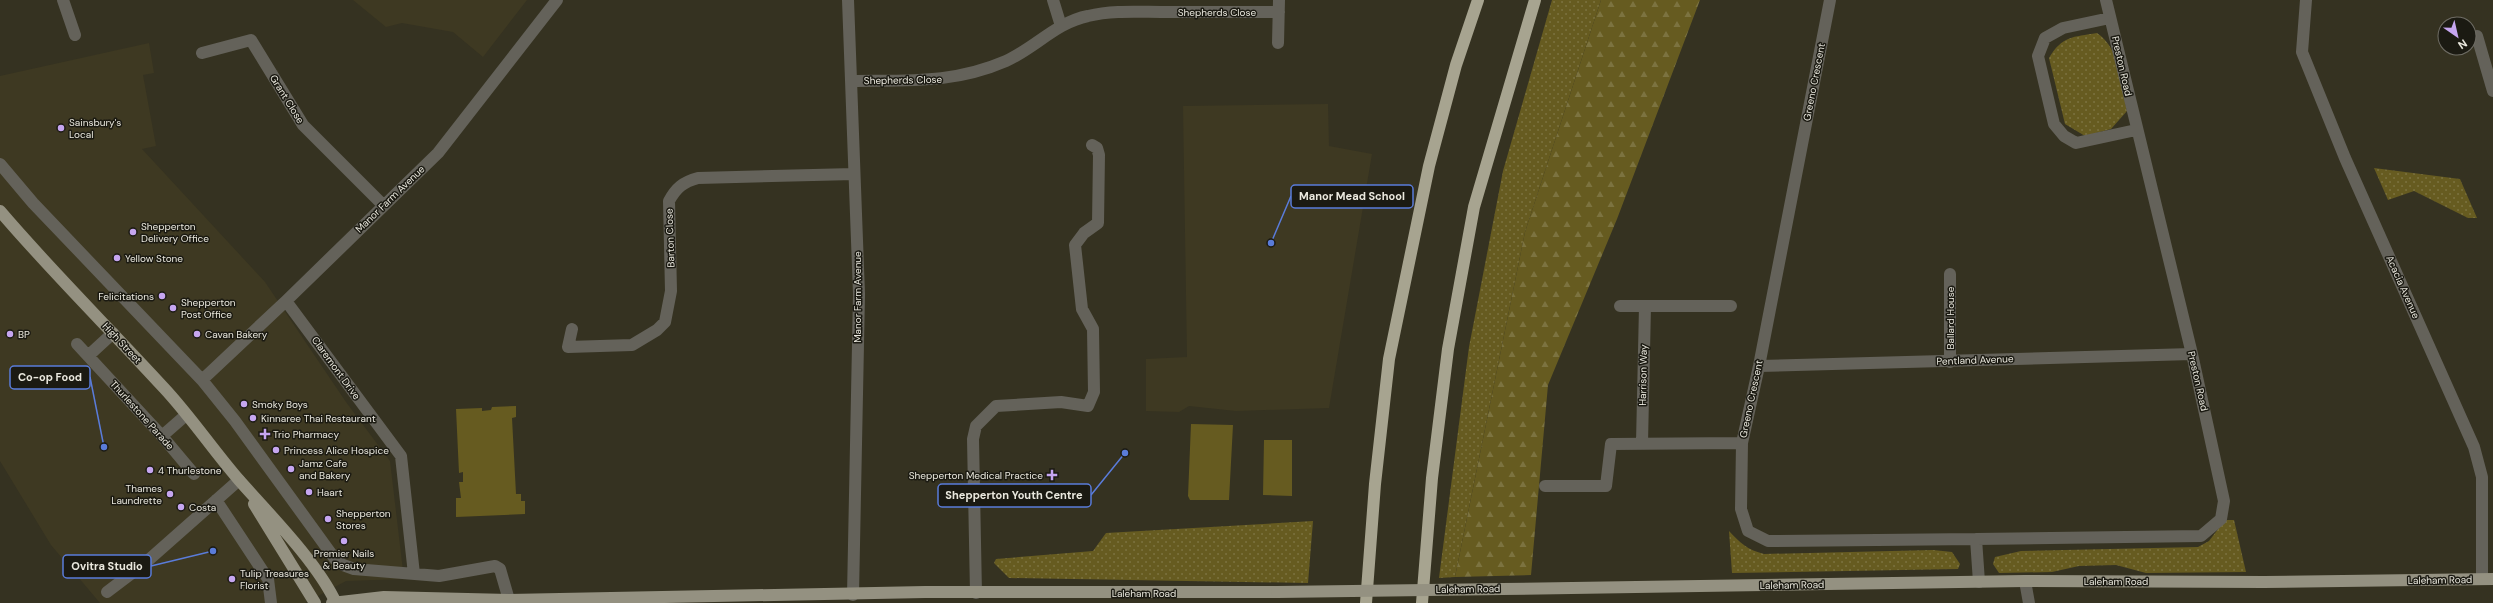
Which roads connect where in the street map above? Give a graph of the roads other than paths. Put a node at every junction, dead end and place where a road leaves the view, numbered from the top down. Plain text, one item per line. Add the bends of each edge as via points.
1 (63, 0) edge
2 (557, 0) edge
3 (848, 0) edge
4 (1053, 0) edge
5 (1478, 0) edge
6 (1535, 0) edge
7 (1830, 0) edge
8 (2106, 0) edge
9 (2306, 0) edge
10 (1279, 6) edge
11 (2110, 18) junction
12 (1061, 26) junction
13 (75, 35) dead end
14 (2477, 36) dead end
15 (1278, 43) dead end
16 (202, 53) dead end
17 (2488, 56) edge
18 (851, 81) junction
19 (2493, 91) edge
20 (2136, 130) junction
21 (1092, 145) dead end
22 (0, 164) edge
23 (854, 174) junction
24 (383, 205) junction
25 (0, 211) edge
26 (1950, 274) dead end
27 (286, 301) junction
28 (1620, 306) dead end
29 (1645, 306) junction
30 (1731, 306) dead end
31 (572, 328) dead end
32 (113, 333) junction
33 (77, 344) dead end
34 (2192, 354) junction
35 (88, 356) junction
36 (1950, 362) junction
37 (1759, 366) junction
38 (202, 380) junction
39 (186, 415) junction
40 (162, 436) junction
41 (1742, 442) junction
42 (1642, 443) junction
43 (194, 474) dead end
44 (239, 480) junction
45 (1545, 486) dead end
46 (216, 500) junction
47 (1976, 539) junction
48 (414, 574) junction
49 (2488, 579) edge
50 (1979, 582) junction
51 (2025, 582) junction
52 (107, 592) dead end
53 (976, 593) junction
54 (853, 595) junction
55 (443, 599) junction
56 (509, 600) junction
57 (658, 600) edge
58 (529, 601) edge
59 (334, 602) edge
60 (271, 603) edge
61 (315, 603) edge
62 (413, 603) edge
63 (1366, 603) edge
64 (1422, 603) edge
65 (2029, 603) edge

1 - 13 street
2 - 24 street, Manor Farm Avenue via 438,153
3 - 18 street, Manor Farm Avenue
4 - 12 street
5 - 63 highway via 1456,65 1429,166 1390,360 1375,484
6 - 64 highway via 1474,207 1447,356 1432,478
7 - 37 street, Greeno Crescent
8 - 11 street, Preston Road
9 - 49 street, Acacia Avenue via 2302,52 2345,158 2474,447 2482,477
10 - 12 street, Shepherds Close via 1115,12 1087,16
10 - 15 street, Shepherds Close
11 - 20 street, Preston Road
11 - 20 street via 2063,28 2045,38 2038,56 2054,124 2064,136 2076,143
12 - 18 street, Shepherds Close via 1036,45 1007,61 975,72 944,80
14 - 17 street
16 - 24 street, Grant Close via 251,40 302,125
17 - 19 street
18 - 23 street, Manor Farm Avenue
20 - 34 street, Preston Road
21 - 53 street via 1097,148 1099,155 1098,223 1084,233 1076,246 1081,304 1093,329 1094,392 1088,406 1062,402 996,406 976,426 973,439
22 - 38 street via 38,208
23 - 31 street, Barton Close via 698,178 685,181 675,190 669,201 672,291 665,322 658,330 632,345 568,346
23 - 54 street, Manor Farm Avenue via 859,294
24 - 27 street, Manor Farm Avenue
25 - 32 main road, High Street via 46,264
26 - 36 street, Ballard House
27 - 38 street, Manor Farm Avenue
27 - 48 street, Claremont Drive via 401,456
28 - 29 street
29 - 30 street
29 - 42 street, Harrison Way
32 - 35 street
32 - 39 main road, High Street
33 - 35 street, Thurlestone Parade
34 - 36 street, Pentland Avenue
34 - 47 street, Preston Road via 2224,501 2221,519 2201,536
35 - 40 street, Thurlestone Parade
36 - 37 street, Pentland Avenue
37 - 41 street, Greeno Crescent
38 - 48 street via 335,559 342,565 354,569
39 - 40 street
39 - 44 main road, High Street
40 - 43 street, Thurlestone Parade
41 - 42 street
41 - 47 street, Greeno Crescent via 1741,509 1748,530 1768,541
42 - 45 street via 1611,444 1606,486
44 - 46 street
44 - 59 main road, High Street via 271,514 323,581
44 - 61 main road, High Street
46 - 52 street via 144,564
46 - 60 street via 268,578
47 - 50 street
48 - 56 street via 439,576 495,566 500,569
49 - 51 main road, Laleham Road
50 - 51 main road, Laleham Road
50 - 53 main road, Laleham Road, bridge via 1277,592
51 - 65 street
53 - 54 main road, Laleham Road
54 - 57 main road, Laleham Road
55 - 56 main road, Laleham Road
55 - 59 main road, Laleham Road via 384,597
55 - 62 main road, Laleham Road
56 - 58 main road, Laleham Road
57 - 58 main road, Laleham Road

